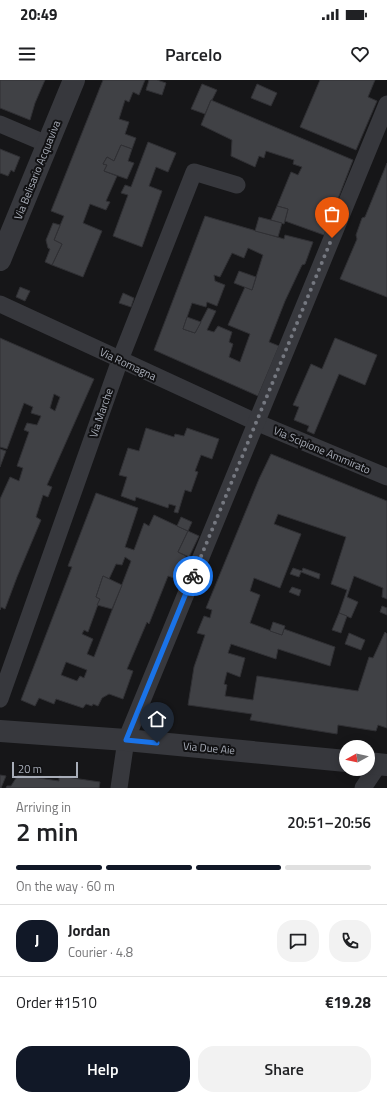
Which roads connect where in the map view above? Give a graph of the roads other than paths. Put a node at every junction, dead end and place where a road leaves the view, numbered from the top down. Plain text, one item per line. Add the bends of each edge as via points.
1 (74, 80) edge
2 (387, 104) edge
3 (0, 124) edge
4 (383, 126) edge
5 (47, 144) junction
6 (236, 185) dead end
7 (0, 260) edge
8 (0, 304) edge
9 (120, 360) junction
10 (256, 422) junction
11 (387, 477) edge
12 (0, 699) edge
13 (0, 731) edge
14 (126, 740) junction
15 (339, 760) edge
16 (378, 764) edge
17 (119, 788) edge
18 (364, 788) edge

1 - 5 street, Via Belisario Acquaviva
2 - 4 street
3 - 5 street
4 - 10 street
5 - 7 street, Via Belisario Acquaviva
6 - 9 street, Via Marche via 194,172
8 - 9 street, Via Romagna
9 - 10 street, Via Romagna
9 - 12 street, Via Marche
10 - 11 street, Via Scipione Ammirato
10 - 14 street
13 - 14 street, Via Due Aie
14 - 15 street, Via Due Aie
14 - 17 street
16 - 18 street

